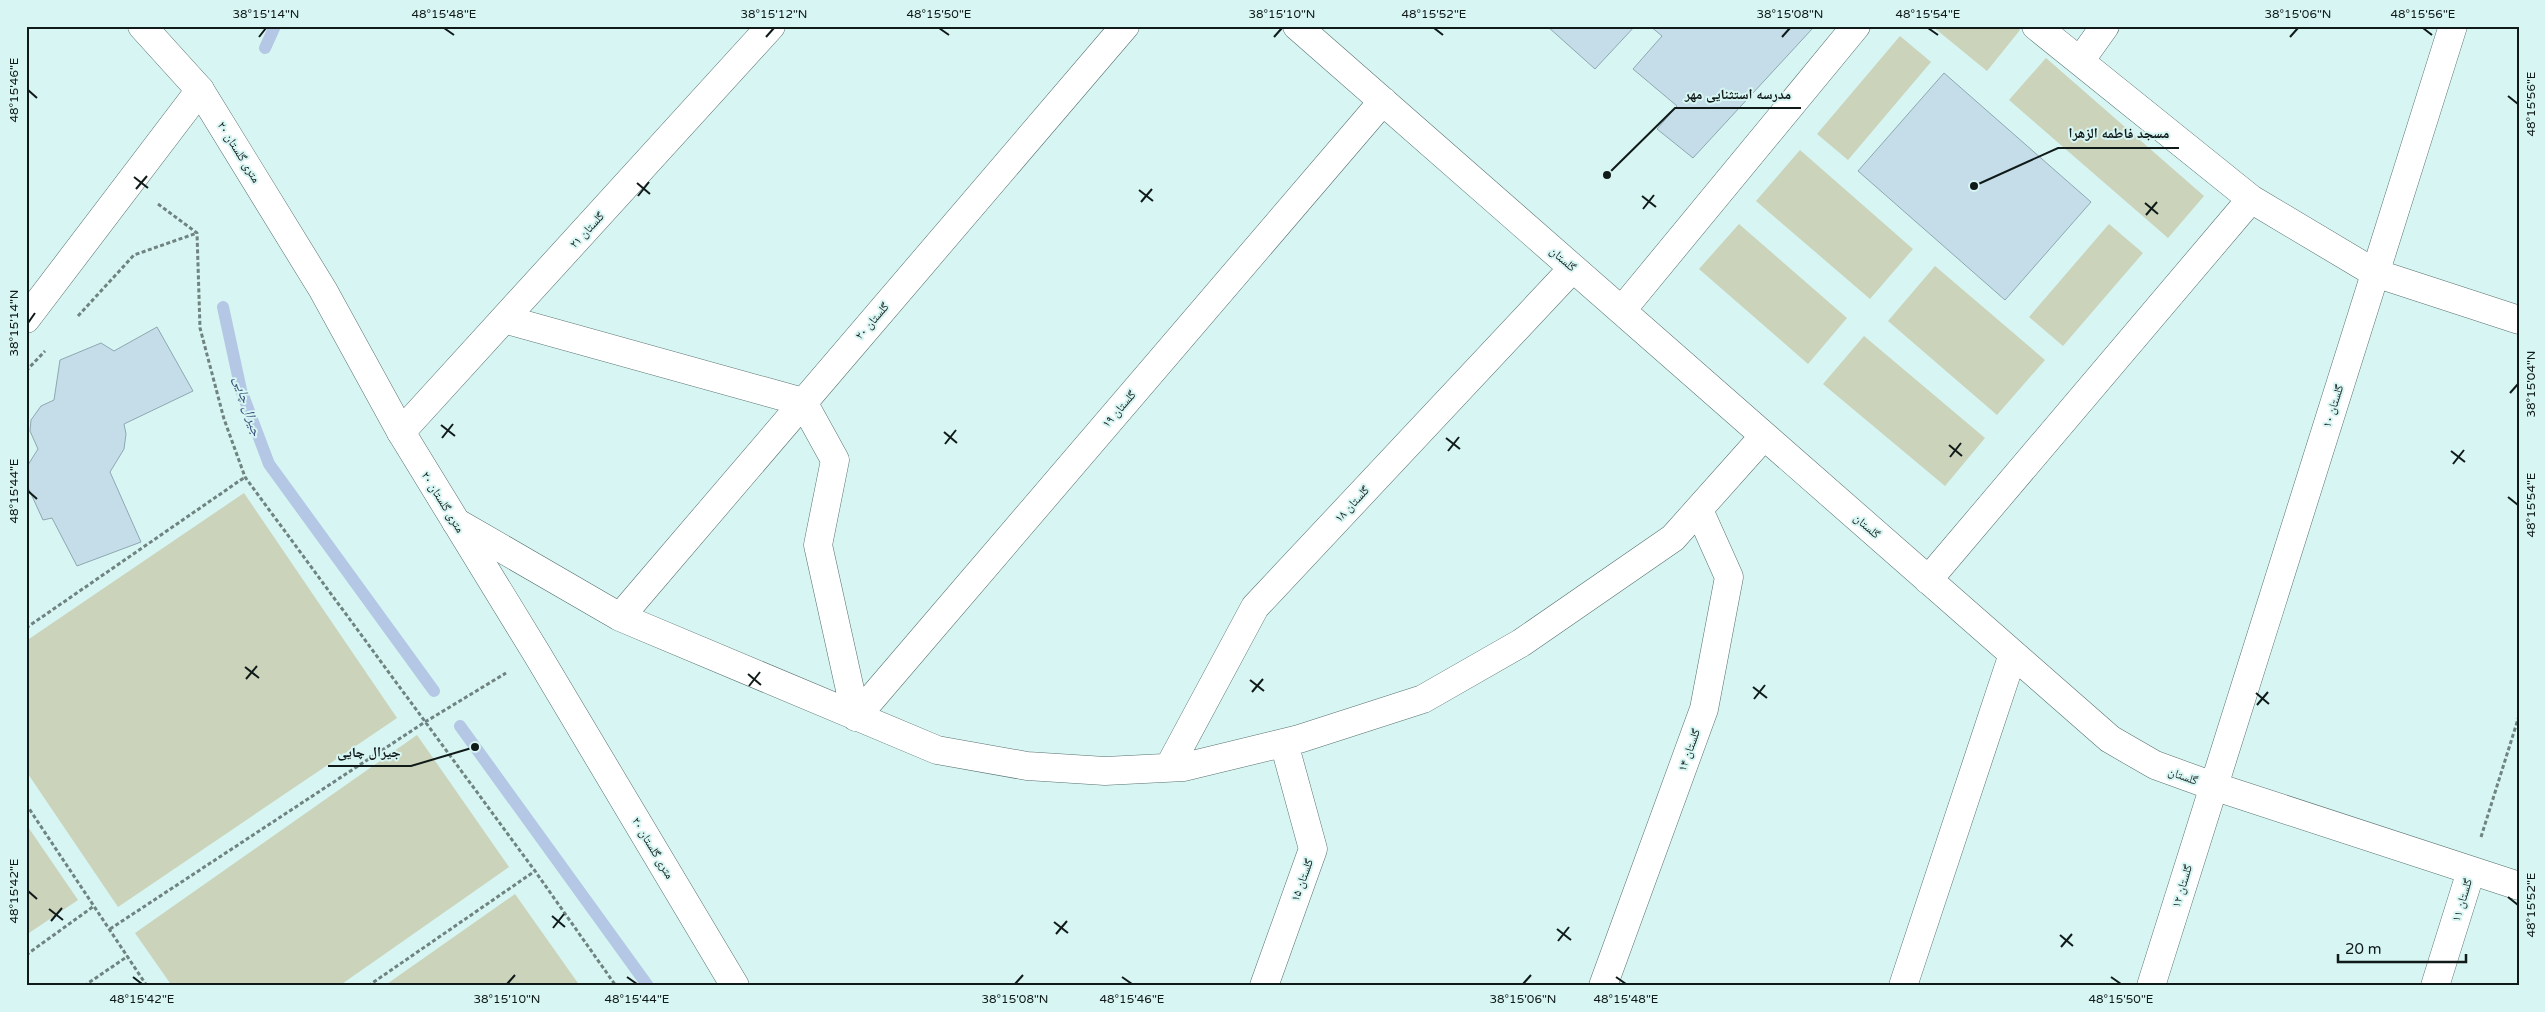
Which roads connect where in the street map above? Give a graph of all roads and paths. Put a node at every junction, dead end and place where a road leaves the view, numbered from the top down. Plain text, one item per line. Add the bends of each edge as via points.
1 (142, 26) edge
2 (771, 26) edge
3 (1125, 26) edge
4 (1297, 26) edge
5 (1856, 26) edge
6 (2036, 26) edge
7 (2105, 26) edge
8 (2453, 26) edge
9 (2080, 61) junction
10 (200, 90) junction
11 (1383, 102) junction
12 (130, 182) junction
13 (2251, 199) junction
14 (197, 233) junction
15 (1573, 268) junction
16 (2375, 273) junction
17 (1622, 310) junction
18 (76, 318) dead end
19 (26, 319) edge
20 (504, 319) junction
21 (2519, 320) edge
22 (50, 345) dead end
23 (26, 371) edge
24 (803, 402) junction
25 (400, 432) junction
26 (1764, 436) junction
27 (245, 476) junction
28 (1699, 510) junction
29 (456, 522) junction
30 (1928, 580) junction
31 (620, 617) junction
32 (26, 628) edge
33 (537, 654) junction
34 (2013, 654) junction
35 (2519, 716) edge
36 (856, 717) junction
37 (426, 722) junction
38 (1284, 742) junction
39 (1169, 768) junction
40 (2213, 786) junction
41 (26, 804) edge
42 (2471, 870) junction
43 (535, 871) junction
44 (2519, 886) edge
45 (94, 906) junction
46 (110, 929) junction
47 (26, 955) edge
48 (128, 956) junction
49 (84, 986) edge
50 (147, 986) edge
51 (368, 986) edge
52 (616, 986) edge
53 (735, 986) edge
54 (1264, 986) edge
55 (1603, 986) edge
56 (1903, 986) edge
57 (2151, 986) edge
58 (2435, 986) edge

1 - 10 street, ۲۰ متری گلستان
2 - 20 street, گلستان ۲۱
3 - 24 street, گلستان ۲۰
4 - 11 street, گلستان
5 - 17 street
6 - 9 street
7 - 9 street
8 - 16 street, گلستان ۱۰
9 - 13 street
10 - 12 street
10 - 25 street, ۲۰ متری گلستان via 323,290
11 - 15 street, گلستان
11 - 36 street, گلستان ۱۹
12 - 14 path
12 - 19 street
13 - 16 street
13 - 30 street
14 - 18 path via 134,255
14 - 27 path via 200,328 224,419
15 - 17 street, گلستان
15 - 39 street, گلستان ۱۸ via 1255,607
16 - 21 street
16 - 40 street, گلستان ۱۰
17 - 26 street, گلستان
20 - 24 street
20 - 25 street, گلستان ۲۱
22 - 23 path
24 - 31 street, گلستان ۲۰
24 - 36 street via 836,460 818,545
25 - 29 street, ۲۰ متری گلستان
26 - 28 street
26 - 30 street, گلستان
27 - 32 path
27 - 37 path
28 - 38 street via 1673,538 1521,643 1423,700
28 - 55 street, گلستان ۱۴ via 1729,577 1704,709
29 - 31 street
29 - 33 street, ۲۰ متری گلستان
30 - 34 street, گلستان
31 - 36 street
33 - 37 path
33 - 53 street, ۲۰ متری گلستان
34 - 40 street, گلستان via 2110,739 2155,765
34 - 56 street
35 - 42 path
36 - 39 street via 937,750 1027,766 1105,771
37 - 43 path
37 - 46 path
38 - 39 street
38 - 54 street, گلستان ۱۵ via 1313,849
40 - 42 street, گلستان
40 - 57 street, گلستان ۱۲
41 - 45 path
42 - 44 street, گلستان
42 - 58 street, گلستان ۱۱
43 - 51 path
43 - 52 path
45 - 46 path
45 - 47 path
46 - 48 path
48 - 49 path
48 - 50 path

